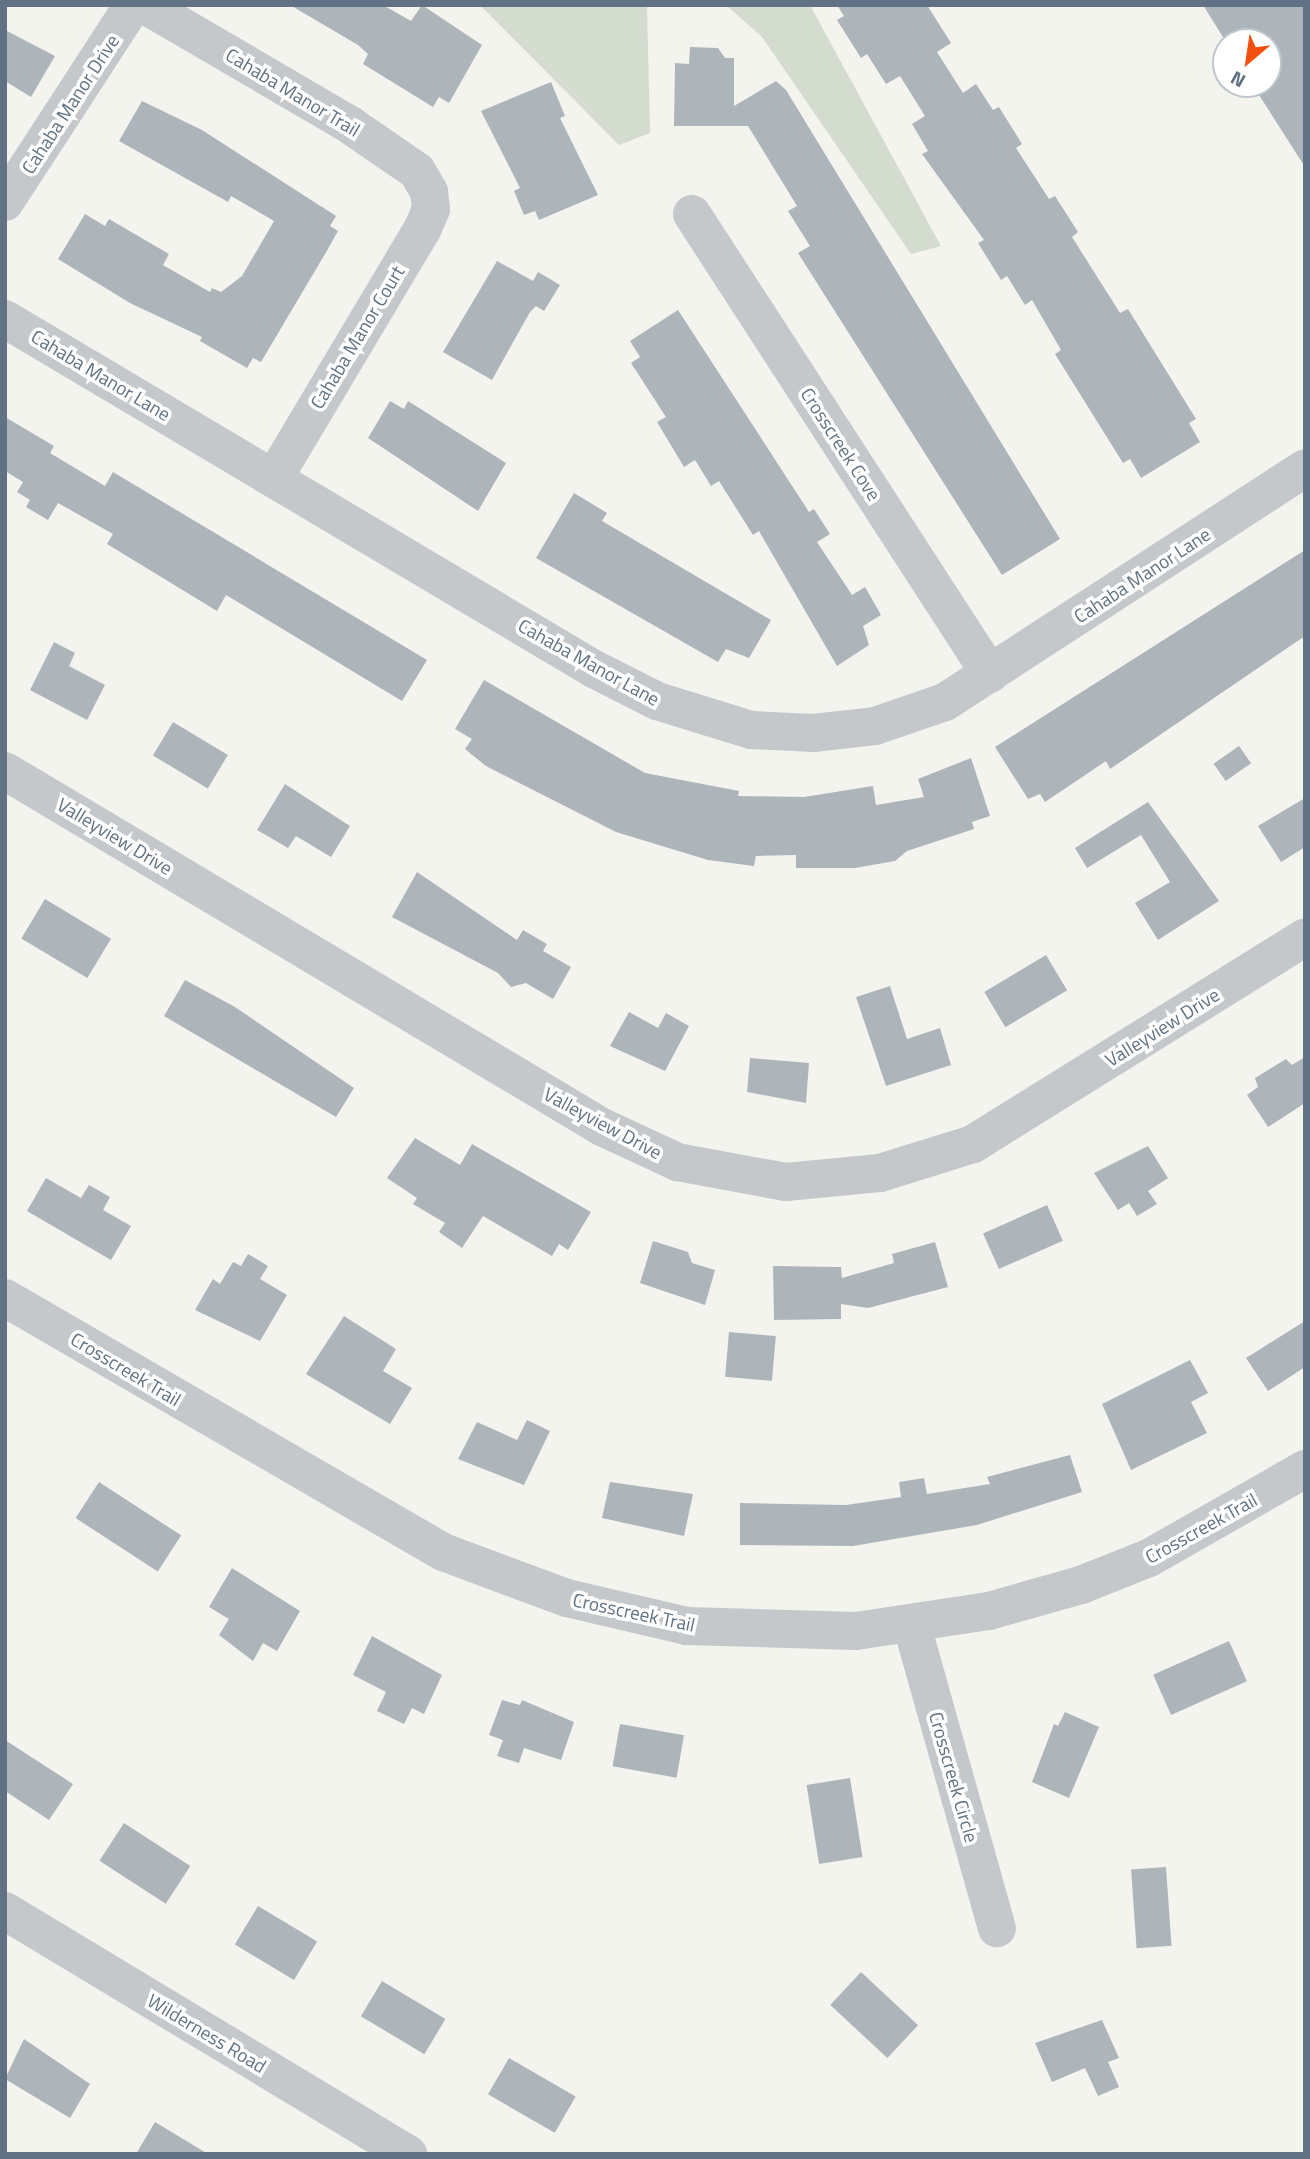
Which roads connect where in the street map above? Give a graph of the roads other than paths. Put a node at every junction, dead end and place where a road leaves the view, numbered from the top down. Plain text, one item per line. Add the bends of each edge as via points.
1 (133, 5) edge
2 (145, 5) edge
3 (429, 192) joint
4 (5, 202) edge
5 (692, 214) dead end
6 (5, 319) edge
7 (1305, 468) edge
8 (274, 478) junction
9 (990, 674) junction
10 (5, 771) edge
11 (1305, 937) edge
12 (5, 1298) edge
13 (1305, 1469) edge
14 (912, 1626) junction
15 (5, 1912) edge
16 (997, 1928) dead end
17 (408, 2154) edge

1 - 4 street, Cahaba Manor Drive
2 - 3 street, Cahaba Manor Trail via 350,125 417,171
3 - 8 street, Cahaba Manor Court via 431,209 423,228
5 - 9 street, Crosscreek Cove
6 - 8 street, Cahaba Manor Lane
7 - 9 street, Cahaba Manor Lane
8 - 9 street, Cahaba Manor Lane via 592,668 700,717 751,730 813,733 876,726 945,702
10 - 11 street, Valleyview Drive via 602,1127 677,1162 760,1179 835,1181 934,1159 973,1144
12 - 14 street, Crosscreek Trail via 388,1524 443,1552 567,1598 686,1626 795,1632
13 - 14 street, Crosscreek Trail via 1207,1529 1081,1586
14 - 16 street, Crosscreek Circle
15 - 17 street, Wilderness Road

